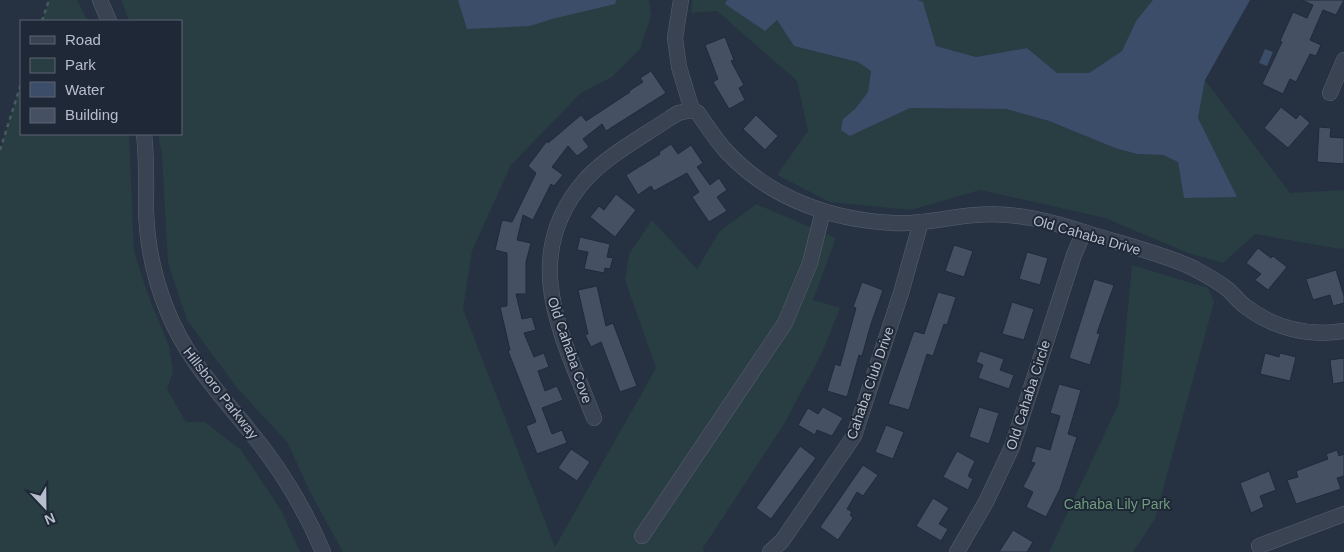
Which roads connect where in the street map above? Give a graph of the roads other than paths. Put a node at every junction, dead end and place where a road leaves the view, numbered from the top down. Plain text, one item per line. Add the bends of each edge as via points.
1 (100, 0) edge
2 (681, 0) edge
3 (109, 20) edge
4 (1344, 60) edge
5 (1330, 93) dead end
6 (692, 110) junction
7 (144, 135) edge
8 (823, 211) junction
9 (921, 222) junction
10 (1084, 232) junction
11 (1344, 330) edge
12 (594, 418) dead end
13 (1344, 514) edge
14 (642, 536) dead end
15 (1258, 546) dead end
16 (323, 552) edge
17 (770, 552) edge
18 (957, 552) edge

1 - 3 street
2 - 6 street, Old Cahaba Drive via 675,38 679,67
4 - 5 street
6 - 8 street, Old Cahaba Drive via 698,113 729,154 764,183 786,197
6 - 12 street, Old Cahaba Cove via 678,113 605,162 571,198 557,225 550,260 551,297
7 - 16 street, Hillsboro Parkway via 149,243 166,310 201,372 253,434 291,488
8 - 9 street, Old Cahaba Drive via 894,223
8 - 14 street via 810,263 785,324
9 - 10 street, Old Cahaba Drive via 976,214 1003,214 1047,221
9 - 17 street, Cahaba Club Drive via 854,436 782,540
10 - 11 street, Old Cahaba Drive via 1192,268 1226,288 1244,306 1267,321 1318,333
10 - 18 street, Old Cahaba Circle via 1012,447 1002,472
13 - 15 street

